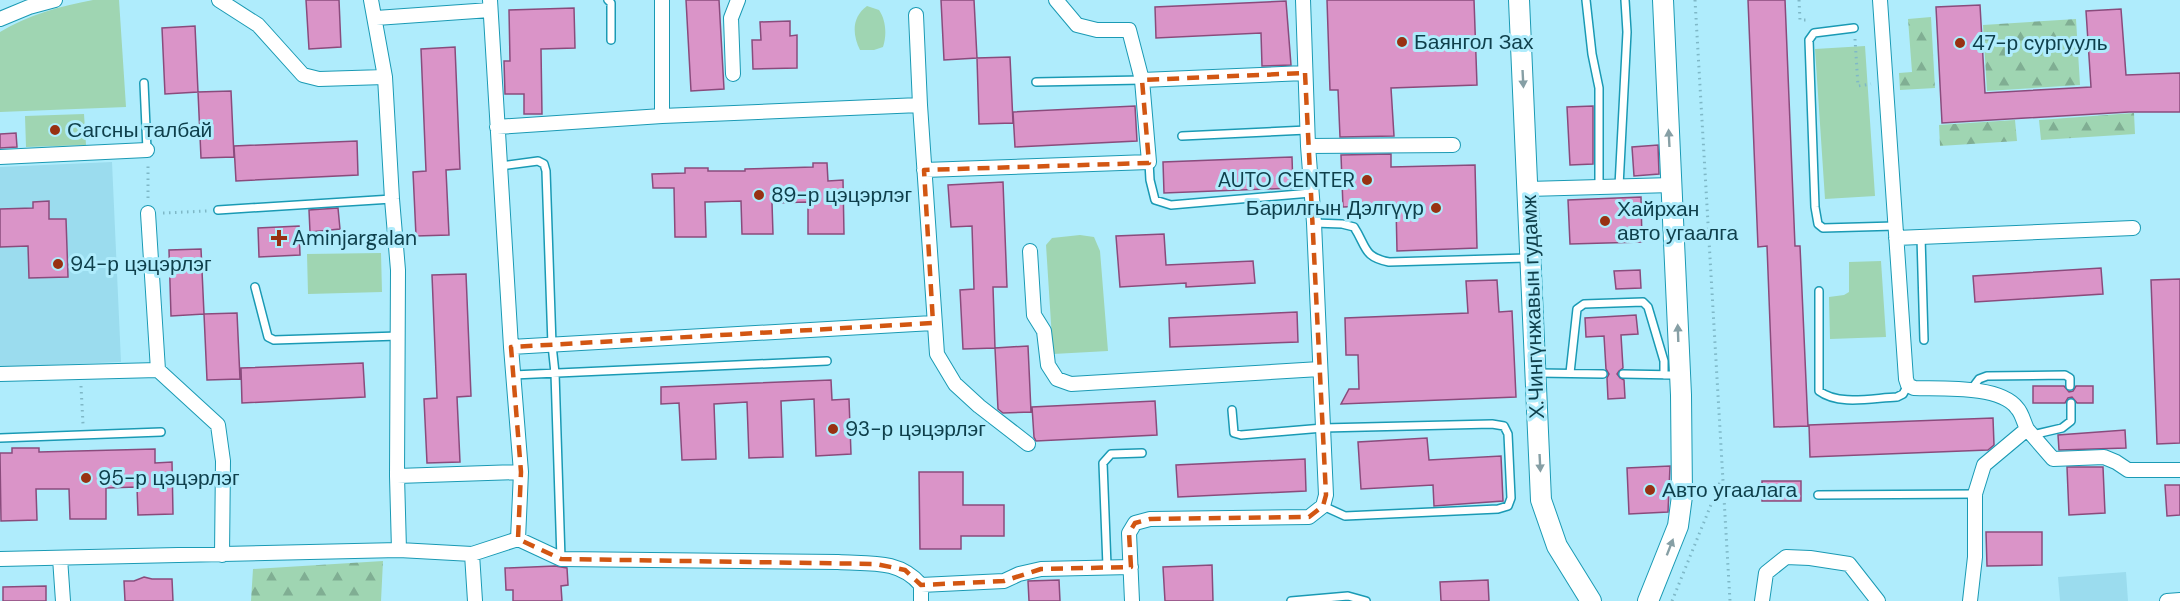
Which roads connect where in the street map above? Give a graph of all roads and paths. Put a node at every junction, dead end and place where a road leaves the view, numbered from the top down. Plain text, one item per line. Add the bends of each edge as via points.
1 (56, 0) edge
2 (219, 0) edge
3 (371, 0) edge
4 (608, 0) edge
5 (662, 0) edge
6 (738, 0) edge
7 (1056, 0) edge
8 (1303, 0) edge
9 (1519, 0) edge
10 (1586, 0) edge
11 (1625, 0) edge
12 (1663, 0) edge
13 (1695, 0) edge
14 (1880, 0) edge
15 (490, 5) edge
16 (916, 15) dead end
17 (376, 18) junction
18 (0, 19) edge
19 (1854, 28) dead end
20 (611, 40) dead end
21 (1305, 73) junction
22 (733, 74) dead end
23 (385, 77) junction
24 (1142, 80) junction
25 (1035, 82) dead end
26 (144, 83) dead end
27 (920, 105) junction
28 (662, 116) junction
29 (497, 127) junction
30 (1307, 130) junction
31 (1182, 136) dead end
32 (1453, 145) dead end
33 (1308, 146) junction
34 (147, 150) junction
35 (0, 158) edge
36 (1149, 162) junction
37 (500, 166) junction
38 (924, 170) junction
39 (1672, 185) junction
40 (1619, 186) junction
41 (1599, 187) junction
42 (1528, 189) junction
43 (1311, 193) junction
44 (392, 199) junction
45 (218, 210) joint
46 (148, 213) junction
47 (1314, 223) junction
48 (2133, 228) dead end
49 (1896, 232) junction
50 (1921, 237) junction
51 (1030, 250) dead end
52 (1531, 258) junction
53 (255, 287) dead end
54 (1819, 291) dead end
55 (933, 323) junction
56 (398, 336) junction
57 (1924, 340) dead end
58 (552, 345) junction
59 (511, 347) junction
60 (827, 361) dead end
61 (1320, 369) junction
62 (158, 370) junction
63 (80, 372) junction
64 (555, 373) junction
65 (1536, 373) junction
66 (1570, 373) junction
67 (0, 374) edge
68 (1604, 374) dead end
69 (1623, 374) dead end
70 (513, 375) junction
71 (1672, 375) junction
72 (1908, 385) junction
73 (2070, 386) dead end
74 (1971, 391) junction
75 (2071, 403) dead end
76 (1232, 410) dead end
77 (1323, 428) junction
78 (161, 432) dead end
79 (2029, 432) junction
80 (84, 435) junction
81 (0, 438) edge
82 (1028, 444) dead end
83 (1142, 453) dead end
84 (2180, 470) edge
85 (521, 472) junction
86 (397, 476) junction
87 (1721, 480) junction
88 (1975, 494) junction
89 (1818, 495) dead end
90 (1323, 506) junction
91 (518, 539) junction
92 (399, 550) junction
93 (472, 554) junction
94 (222, 555) junction
95 (60, 558) junction
96 (0, 559) edge
97 (561, 559) junction
98 (1107, 566) junction
99 (1131, 567) junction
100 (921, 585) junction
101 (2180, 600) edge
102 (63, 601) edge
103 (475, 601) edge
104 (921, 601) edge
105 (1132, 601) edge
106 (1291, 601) edge
107 (1366, 601) edge
108 (1591, 601) edge
109 (1648, 601) edge
110 (1672, 601) edge
111 (1730, 601) edge
112 (1762, 601) edge
113 (1878, 601) edge
114 (1970, 601) edge
115 (2168, 601) edge

1 - 18 street
2 - 23 street via 258,25 303,75 319,79
3 - 17 street
4 - 20 lane
5 - 28 street
6 - 22 street via 731,18
7 - 24 street via 1077,25 1097,30 1129,30
8 - 21 street
9 -> 42 main road, Х.Чингүнжавын гудамж
10 - 41 lane via 1599,88
11 - 40 lane via 1627,32
39 -> 12 main road
13 - 87 path
14 - 49 street
15 - 17 street
15 - 29 street
16 - 27 street
17 - 23 street
19 - 49 lane via 1814,33 1809,40 1818,224 1823,228
21 - 24 street
21 - 30 street
23 - 44 street
24 - 25 lane
24 - 36 street
26 - 34 lane
27 - 28 street
27 - 38 street
28 - 29 street
29 - 37 street
30 - 31 lane
30 - 33 street
32 - 33 street
33 - 43 street
34 - 35 street
34 - 46 path
36 - 38 street
36 - 43 lane via 1155,200 1171,205
37 - 58 lane via 537,161 544,164
37 - 59 street
38 - 55 street
39 - 40 street
71 -> 39 main road
40 - 41 street
41 - 42 street
42 - 52 main road, Х.Чингүнжавын гудамж
43 - 47 street
44 - 45 lane
44 - 56 street via 399,270
45 - 46 path
46 - 62 street
47 - 52 lane via 1354,227 1367,252 1374,259 1389,262
47 - 61 street
48 - 50 street
49 - 50 street
49 - 72 street
50 - 57 lane
51 - 61 street via 1034,315 1044,331 1048,365 1057,379 1071,384
52 - 65 main road, Х.Чингүнжавын гудамж
53 - 56 lane via 268,337 274,340
54 - 72 lane via 1819,391 1839,400 1897,397
55 - 58 street
55 - 82 street via 937,354 955,384
56 - 86 street
58 - 59 street
58 - 64 lane
59 - 70 street
60 - 64 lane
61 - 77 street
62 - 63 street
62 - 94 street via 218,425 223,460
63 - 67 street
63 - 80 path
64 - 70 lane
64 - 97 lane
65 - 66 lane
65 -> 108 main road, Х.Чингүнжавын гудамж via 1541,500 1557,546
66 - 68 lane
66 - 71 lane via 1577,309 1584,304 1643,302
69 - 71 lane
70 - 85 street
109 -> 71 main road via 1678,526 1682,496
72 - 74 street
73 - 74 lane via 2070,378 2065,375 1988,376 1979,379
74 - 79 street via 1999,395 2017,408
75 - 79 lane via 2071,421 2062,428
76 - 77 lane via 1234,433 1241,435
77 - 90 street
77 - 90 lane via 1504,426 1508,434 1511,498 1508,506 1498,509 1345,516
78 - 80 lane
79 - 84 street via 2053,459 2104,457 2128,470
79 - 88 street via 1984,465
80 - 81 lane
83 - 98 lane via 1111,454 1103,462
85 - 86 street
85 - 91 street
86 - 92 street
87 - 110 path
87 - 111 path
88 - 89 lane
88 - 114 street via 1976,557
90 - 99 street via 1309,517 1150,519 1135,523 1129,533
91 - 93 street
91 - 97 street
92 - 93 street
92 - 94 street
93 - 103 street
94 - 95 street
95 - 96 street
95 - 102 street
97 - 100 street via 876,564 905,570
98 - 99 street
98 - 100 street via 1041,568 1004,581
99 - 105 street
100 - 104 street
101 - 115 street
106 - 107 lane via 1348,596
112 - 113 street via 1766,573 1786,557 1849,564

